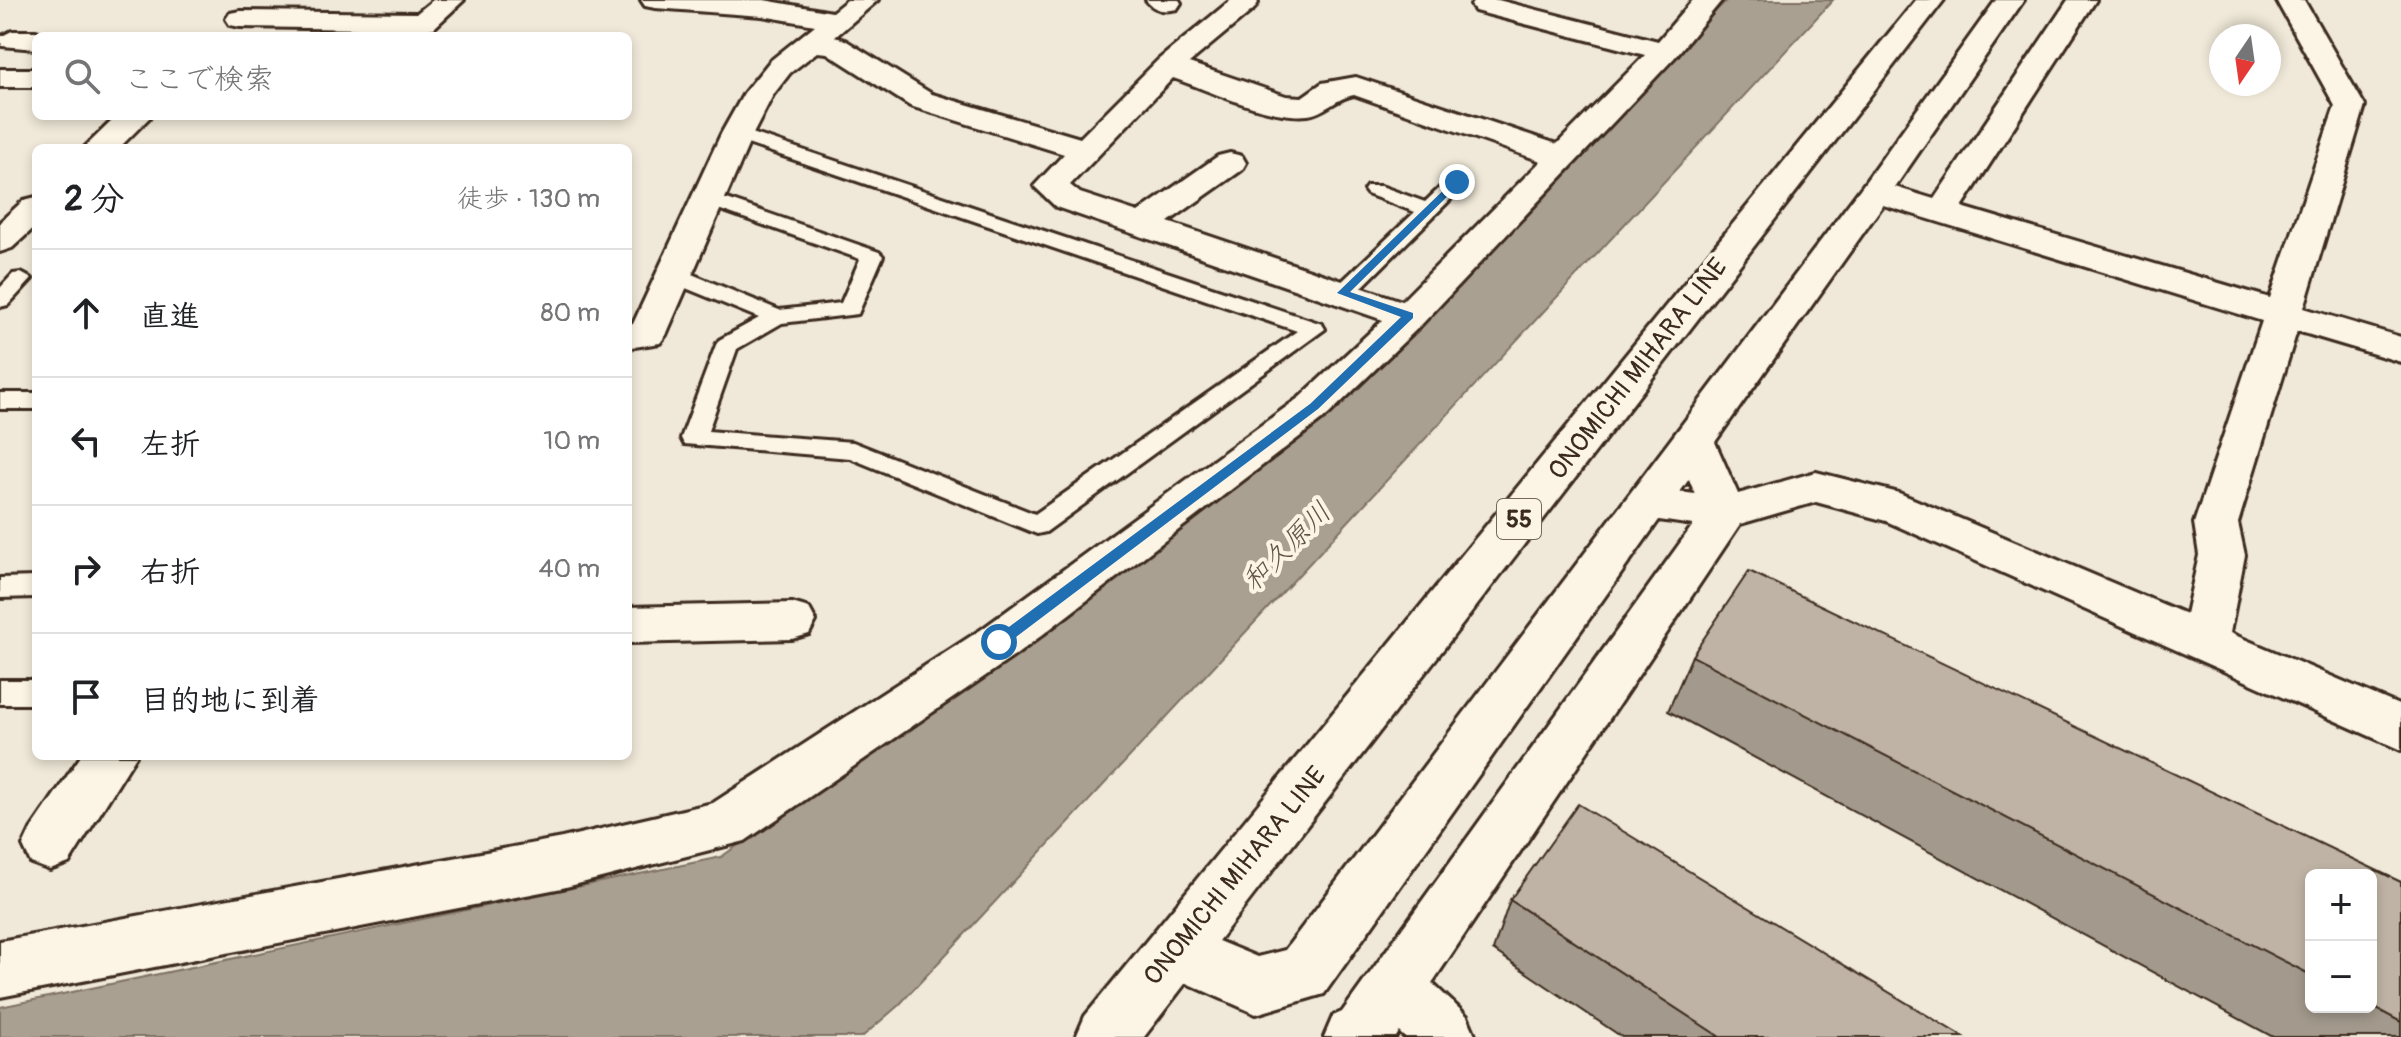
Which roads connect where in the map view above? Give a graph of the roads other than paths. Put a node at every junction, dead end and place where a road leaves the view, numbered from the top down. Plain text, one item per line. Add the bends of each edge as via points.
1 (450, 0) edge
2 (655, 0) edge
3 (864, 0) edge
4 (1708, 0) edge
5 (1930, 0) edge
6 (2010, 0) edge
7 (2082, 0) edge
8 (2290, 0) edge
9 (1244, 3) dead end
10 (1485, 5) dead end
11 (240, 18) edge
12 (838, 21) junction
13 (811, 42) junction
14 (1665, 51) junction
15 (1168, 66) junction
16 (0, 78) edge
17 (32, 78) edge
18 (131, 120) edge
19 (737, 134) junction
20 (104, 144) edge
21 (1086, 150) junction
22 (1562, 157) junction
23 (1230, 163) dead end
24 (1457, 182) dead end
25 (1374, 190) dead end
26 (1875, 192) junction
27 (0, 198) edge
28 (32, 198) edge
29 (706, 204) junction
30 (1427, 209) junction
31 (32, 211) edge
32 (1942, 212) junction
33 (1142, 225) junction
34 (0, 241) edge
35 (674, 275) junction
36 (21, 279) dead end
37 (1343, 293) junction
38 (0, 300) edge
39 (2283, 314) junction
40 (1409, 316) junction
41 (777, 317) junction
42 (632, 336) edge
43 (2401, 350) edge
44 (0, 401) edge
45 (32, 401) edge
46 (1693, 440) junction
47 (1647, 503) junction
48 (1725, 513) junction
49 (32, 587) edge
50 (0, 588) edge
51 (792, 621) dead end
52 (632, 625) edge
53 (2204, 642) junction
54 (0, 692) edge
55 (32, 692) edge
56 (2401, 729) edge
57 (107, 760) edge
58 (50, 846) dead end
59 (1177, 951) junction
60 (0, 969) edge
61 (1395, 987) junction
62 (1106, 1037) edge
63 (1354, 1037) edge
64 (1446, 1037) edge

1 - 11 street via 424,22
2 - 12 street via 735,5
3 - 12 street
4 - 14 street
5 - 59 street, ONOMICHI MIHARA LINE / 55
6 - 26 street
7 - 32 street
8 - 39 street via 2350,106
9 - 15 street
10 - 14 street
12 - 13 street
13 - 19 street via 759,93
13 - 21 street via 835,46 921,100
14 - 22 street
15 - 21 street
15 - 22 street via 1283,105 1308,106 1333,89 1356,86
16 - 17 street
18 - 20 street
19 - 29 street
19 - 41 lane via 1314,329 1037,525 853,450 693,438 727,345
21 - 33 street via 1051,186 1068,200
22 - 40 street
23 - 33 street
24 - 30 lane
25 - 30 lane
26 - 32 street
26 - 46 street
27 - 28 street
29 - 35 street
29 - 41 lane via 720,203 872,256 850,309
30 - 37 lane
31 - 34 street
32 - 39 street
33 - 37 street
35 - 41 lane
35 - 42 street via 647,335
36 - 38 lane
37 - 40 street
39 - 43 street
39 - 53 street via 2216,523 2222,555
40 - 60 street via 1314,406 999,642 726,824 562,863
44 - 45 lane
46 - 47 street
46 - 48 street
47 - 48 street
47 - 59 street via 1303,974 1256,986
48 - 53 street via 1816,487 1899,509
48 - 61 street
49 - 50 lane
51 - 52 street
53 - 56 street
54 - 55 lane
57 - 58 street
59 - 62 street, ONOMICHI MIHARA LINE / 55
61 - 63 street via 1363,1033
61 - 64 street

